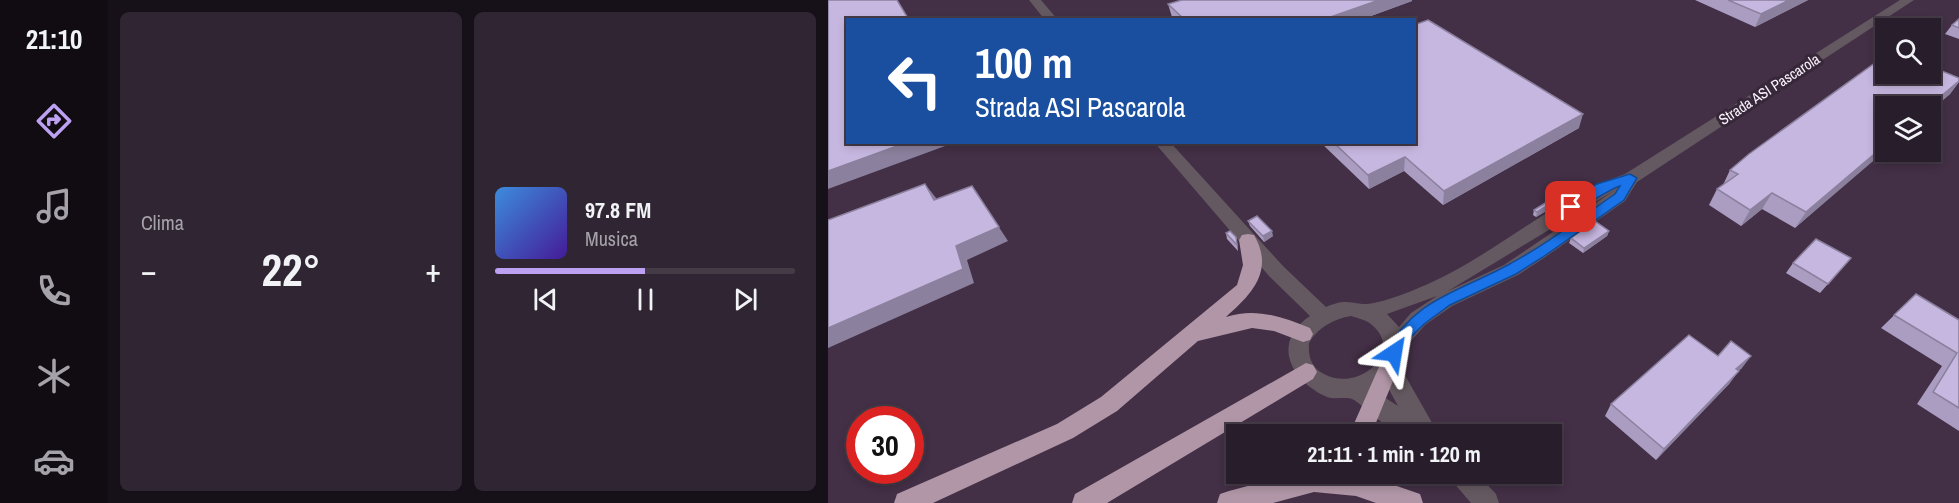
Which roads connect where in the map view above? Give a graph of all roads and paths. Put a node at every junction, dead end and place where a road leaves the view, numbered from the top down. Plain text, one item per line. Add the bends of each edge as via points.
1 (1035, 0) edge
2 (1908, 0) edge
3 (1050, 18) edge
4 (1163, 144) edge
5 (1630, 178) junction
6 (1248, 240) junction
7 (1366, 311) junction
8 (1322, 315) junction
9 (1303, 334) junction
10 (1191, 338) junction
11 (1391, 360) junction
12 (1306, 372) junction
13 (1347, 389) junction
14 (1375, 402) junction
15 (1365, 424) edge
16 (1404, 424) edge
17 (1422, 424) edge
18 (1296, 484) edge
19 (1359, 484) edge
20 (1470, 484) edge
21 (906, 503) edge
22 (1084, 503) edge
23 (1229, 503) edge
24 (1411, 503) edge
25 (1487, 503) edge

1 - 3 street
2 - 5 street, Strada ASI Pascarola
4 - 6 street
5 - 7 street, Strada ASI Pascarola via 1602,187 1452,279 1404,302
5 - 11 street, Strada ASI Pascarola via 1619,197 1538,254 1418,319
6 - 8 street
6 - 10 highway via 1254,271 1244,290
7 - 8 street via 1351,308
7 - 11 street via 1389,327 1394,340
8 - 9 street
9 - 10 highway via 1272,321 1252,318
9 - 12 street via 1300,360
10 - 21 highway via 1109,404 1065,431
11 - 13 street via 1378,378
11 - 14 highway
11 - 17 street via 1398,387
12 - 13 street via 1331,388
12 - 22 highway
13 - 14 street
14 - 15 highway
14 - 16 street
18 - 23 highway
19 - 24 highway
20 - 25 street

